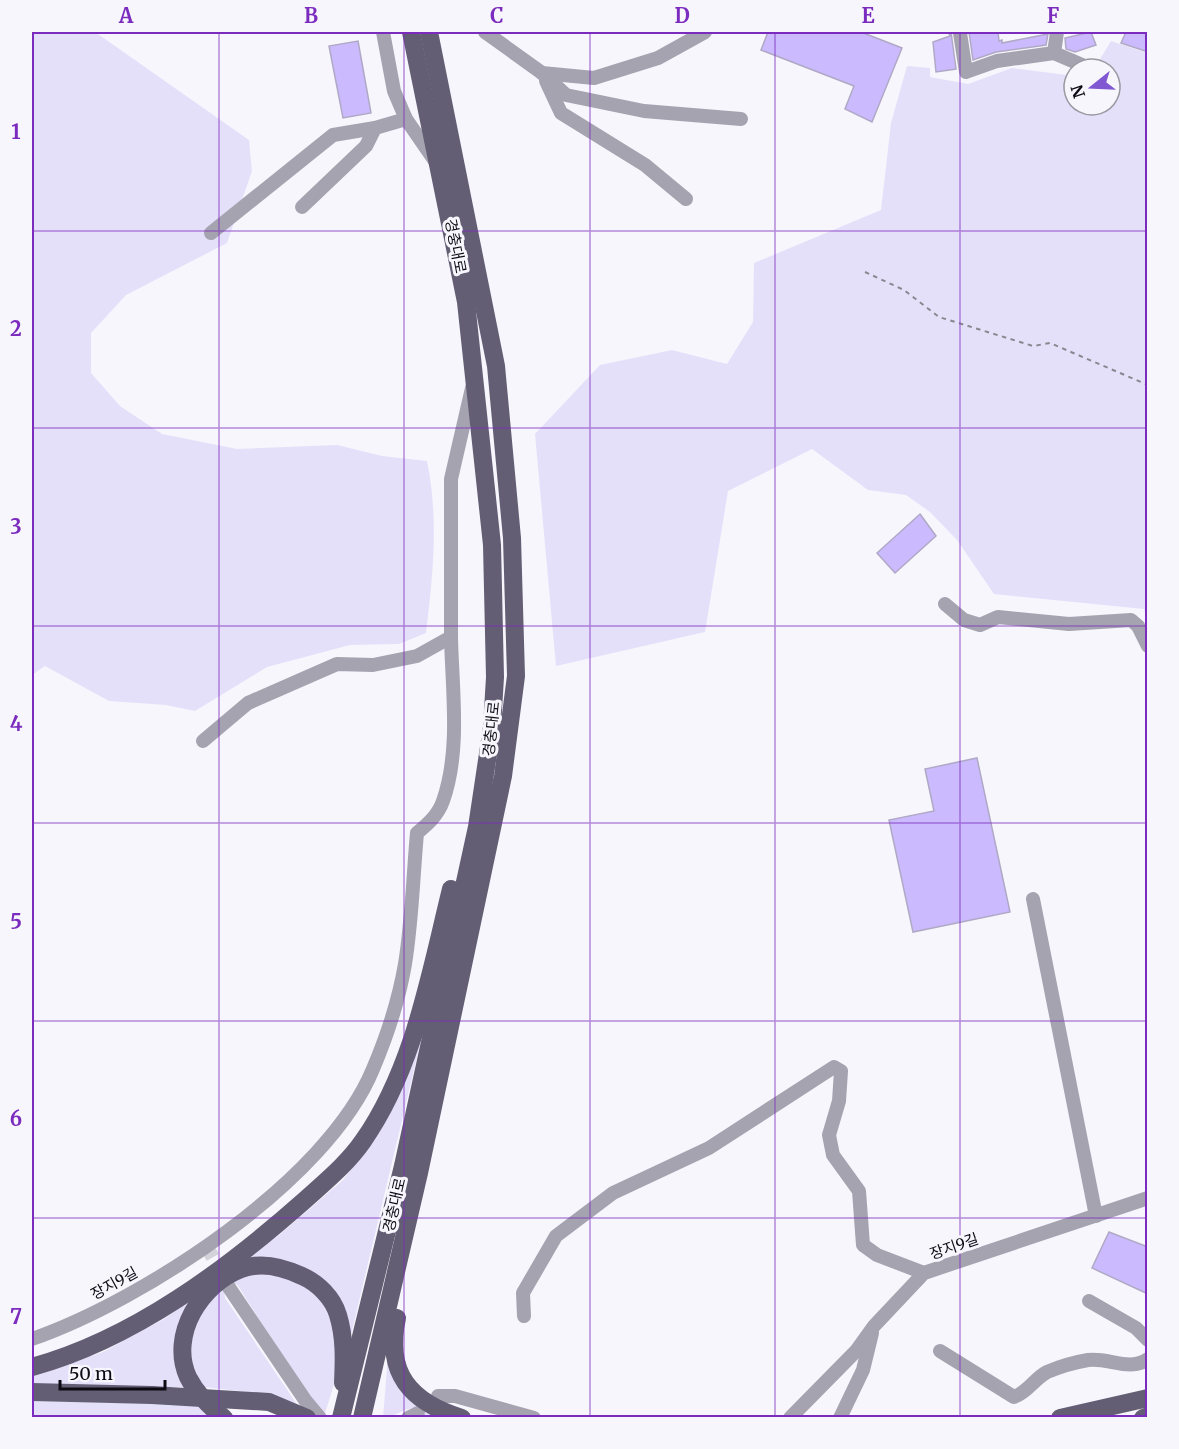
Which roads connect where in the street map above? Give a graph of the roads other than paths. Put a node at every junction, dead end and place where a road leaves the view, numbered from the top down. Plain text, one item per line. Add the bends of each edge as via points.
1 (383, 32) edge
2 (411, 32) edge
3 (429, 32) edge
4 (485, 32) edge
5 (705, 32) edge
6 (1057, 32) edge
7 (960, 33) dead end
8 (1054, 53) junction
9 (1063, 57) edge
10 (542, 73) junction
11 (406, 119) junction
12 (741, 119) dead end
13 (375, 128) junction
14 (440, 168) junction
15 (686, 199) dead end
16 (302, 207) dead end
17 (211, 233) dead end
18 (475, 375) junction
19 (945, 604) dead end
20 (451, 637) junction
21 (1148, 645) edge
22 (492, 727) junction
23 (203, 741) dead end
24 (1032, 899) dead end
25 (419, 1173) junction
26 (1148, 1198) edge
27 (1096, 1216) junction
28 (924, 1273) junction
29 (228, 1286) tunnel mouth
30 (1089, 1301) dead end
31 (524, 1316) dead end
32 (874, 1326) junction
33 (32, 1339) edge
34 (1148, 1340) edge
35 (940, 1351) dead end
36 (1148, 1359) edge
37 (32, 1367) edge
38 (32, 1392) edge
39 (438, 1396) dead end
40 (1148, 1398) edge
41 (342, 1415) edge
42 (363, 1415) edge
43 (1148, 1416) edge
44 (224, 1418) edge
45 (307, 1418) edge
46 (320, 1418) edge
47 (462, 1418) edge
48 (534, 1418) edge
49 (790, 1418) edge
50 (840, 1418) edge
51 (1060, 1418) edge
52 (1143, 1418) edge

1 - 11 street via 394,91
2 - 14 main road, 경충대로
3 - 25 main road, 경충대로 via 496,366 512,538 516,666 503,776
4 - 10 street
5 - 10 street via 658,58 594,78
6 - 8 street
7 - 8 street via 966,72 997,61
8 - 9 street
10 - 12 street via 566,95 644,111
10 - 15 street via 561,113 645,165
11 - 13 street
11 - 14 street
13 - 16 street via 366,146
13 - 17 street via 333,135
14 - 18 main road, 경충대로 via 460,268
18 - 20 street, 장지9길 via 451,479
18 - 22 main road, 경충대로 via 492,545
19 - 21 street via 964,620 980,625 998,617 1069,624 1131,620
20 - 23 street via 417,656 373,665 337,664 248,703
20 - 33 street, 장지9길 via 453,738 443,801 432,820 417,833 405,965 373,1071 349,1113 320,1151 206,1245 102,1309
22 - 37 main road via 411,1042 363,1141 340,1170 275,1227 173,1300 127,1329
22 - 41 main road, 경충대로 via 477,826 403,1166
24 - 27 street
25 - 42 main road, 경충대로
25 - 47 main road via 404,1289 393,1336 394,1356 399,1375 409,1389
26 - 27 street, 장지9길
27 - 28 street, 장지9길
28 - 31 street via 877,1255 863,1245 859,1191 833,1155 829,1135 839,1101 842,1071 834,1067 709,1148 613,1193 556,1236 523,1293
28 - 32 street, 장지9길
29 - 46 street
30 - 34 street via 1137,1329
32 - 49 street, 장지9길 via 856,1351
32 - 50 street via 863,1370
35 - 36 street via 1014,1397 1023,1394 1047,1372 1086,1360 1132,1365
38 - 45 main road, bridge via 269,1402
39 - 48 street via 455,1396
40 - 51 main road
41 - 44 main road via 344,1346 338,1314 327,1294 309,1279 283,1266 260,1265 240,1269 216,1284 191,1314 185,1332 188,1376 209,1406
43 - 52 main road

